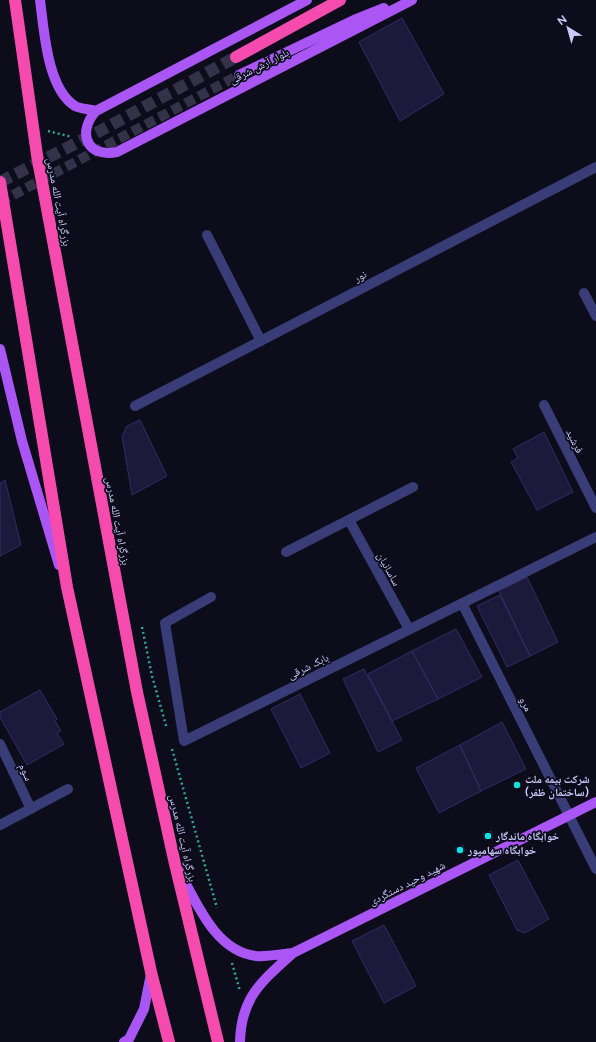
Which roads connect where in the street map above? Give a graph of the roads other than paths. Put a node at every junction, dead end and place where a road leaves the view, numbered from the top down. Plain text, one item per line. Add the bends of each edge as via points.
1 (15, 0) edge
2 (40, 0) edge
3 (307, 0) edge
4 (340, 0) edge
5 (404, 0) edge
6 (412, 0) edge
7 (236, 57) tunnel mouth
8 (239, 76) tunnel mouth
9 (96, 110) junction
10 (596, 167) edge
11 (0, 182) edge
12 (207, 235) dead end
13 (584, 293) dead end
14 (596, 316) edge
15 (261, 341) junction
16 (0, 349) edge
17 (135, 406) dead end
18 (544, 406) dead end
19 (412, 487) dead end
20 (596, 508) edge
21 (349, 520) junction
22 (596, 536) edge
23 (286, 552) dead end
24 (211, 597) dead end
25 (462, 603) junction
26 (72, 611) junction
27 (409, 629) junction
28 (0, 744) edge
29 (68, 789) dead end
30 (596, 802) edge
31 (31, 809) junction
32 (569, 816) junction
33 (0, 825) edge
34 (176, 864) junction
35 (596, 869) edge
36 (293, 954) junction
37 (151, 972) junction
38 (124, 1042) edge
39 (169, 1042) edge
40 (218, 1042) edge
41 (240, 1042) edge

1 - 34 highway, بزرگراه آیت الله مدرس via 37,155 137,692
2 - 9 main road via 48,55 60,91 75,106
3 - 9 main road
4 - 7 highway
5 - 8 main road, بلوار آرش شرقی via 354,20
6 - 9 main road, بلوار آرش شرقی via 117,152 105,154 94,151 88,142 85,131 88,119
10 - 15 street, نور
11 - 26 highway
12 - 15 street
13 - 14 street
15 - 17 street, نور
16 - 26 main road via 22,441
18 - 20 street, فرشید
19 - 21 street
21 - 23 street
21 - 27 street, ساسانیان
22 - 25 street, بابک شرقی
24 - 27 street, بابک شرقی via 165,623 184,741
25 - 27 street, بابک شرقی
25 - 32 street, مرو
26 - 37 highway
28 - 31 street, سوم
29 - 31 street
30 - 32 main road, شهید وحید دستگردی
31 - 33 street
32 - 35 street, مرو
32 - 36 main road, شهید وحید دستگردی
34 - 36 main road, شهید وحید دستگردی via 210,924 227,945 255,956
34 - 40 highway, بزرگراه آیت الله مدرس
36 - 41 main road, شهید وحید دستگردی via 261,982 245,1008
37 - 38 main road via 144,1009 129,1039
37 - 39 highway

